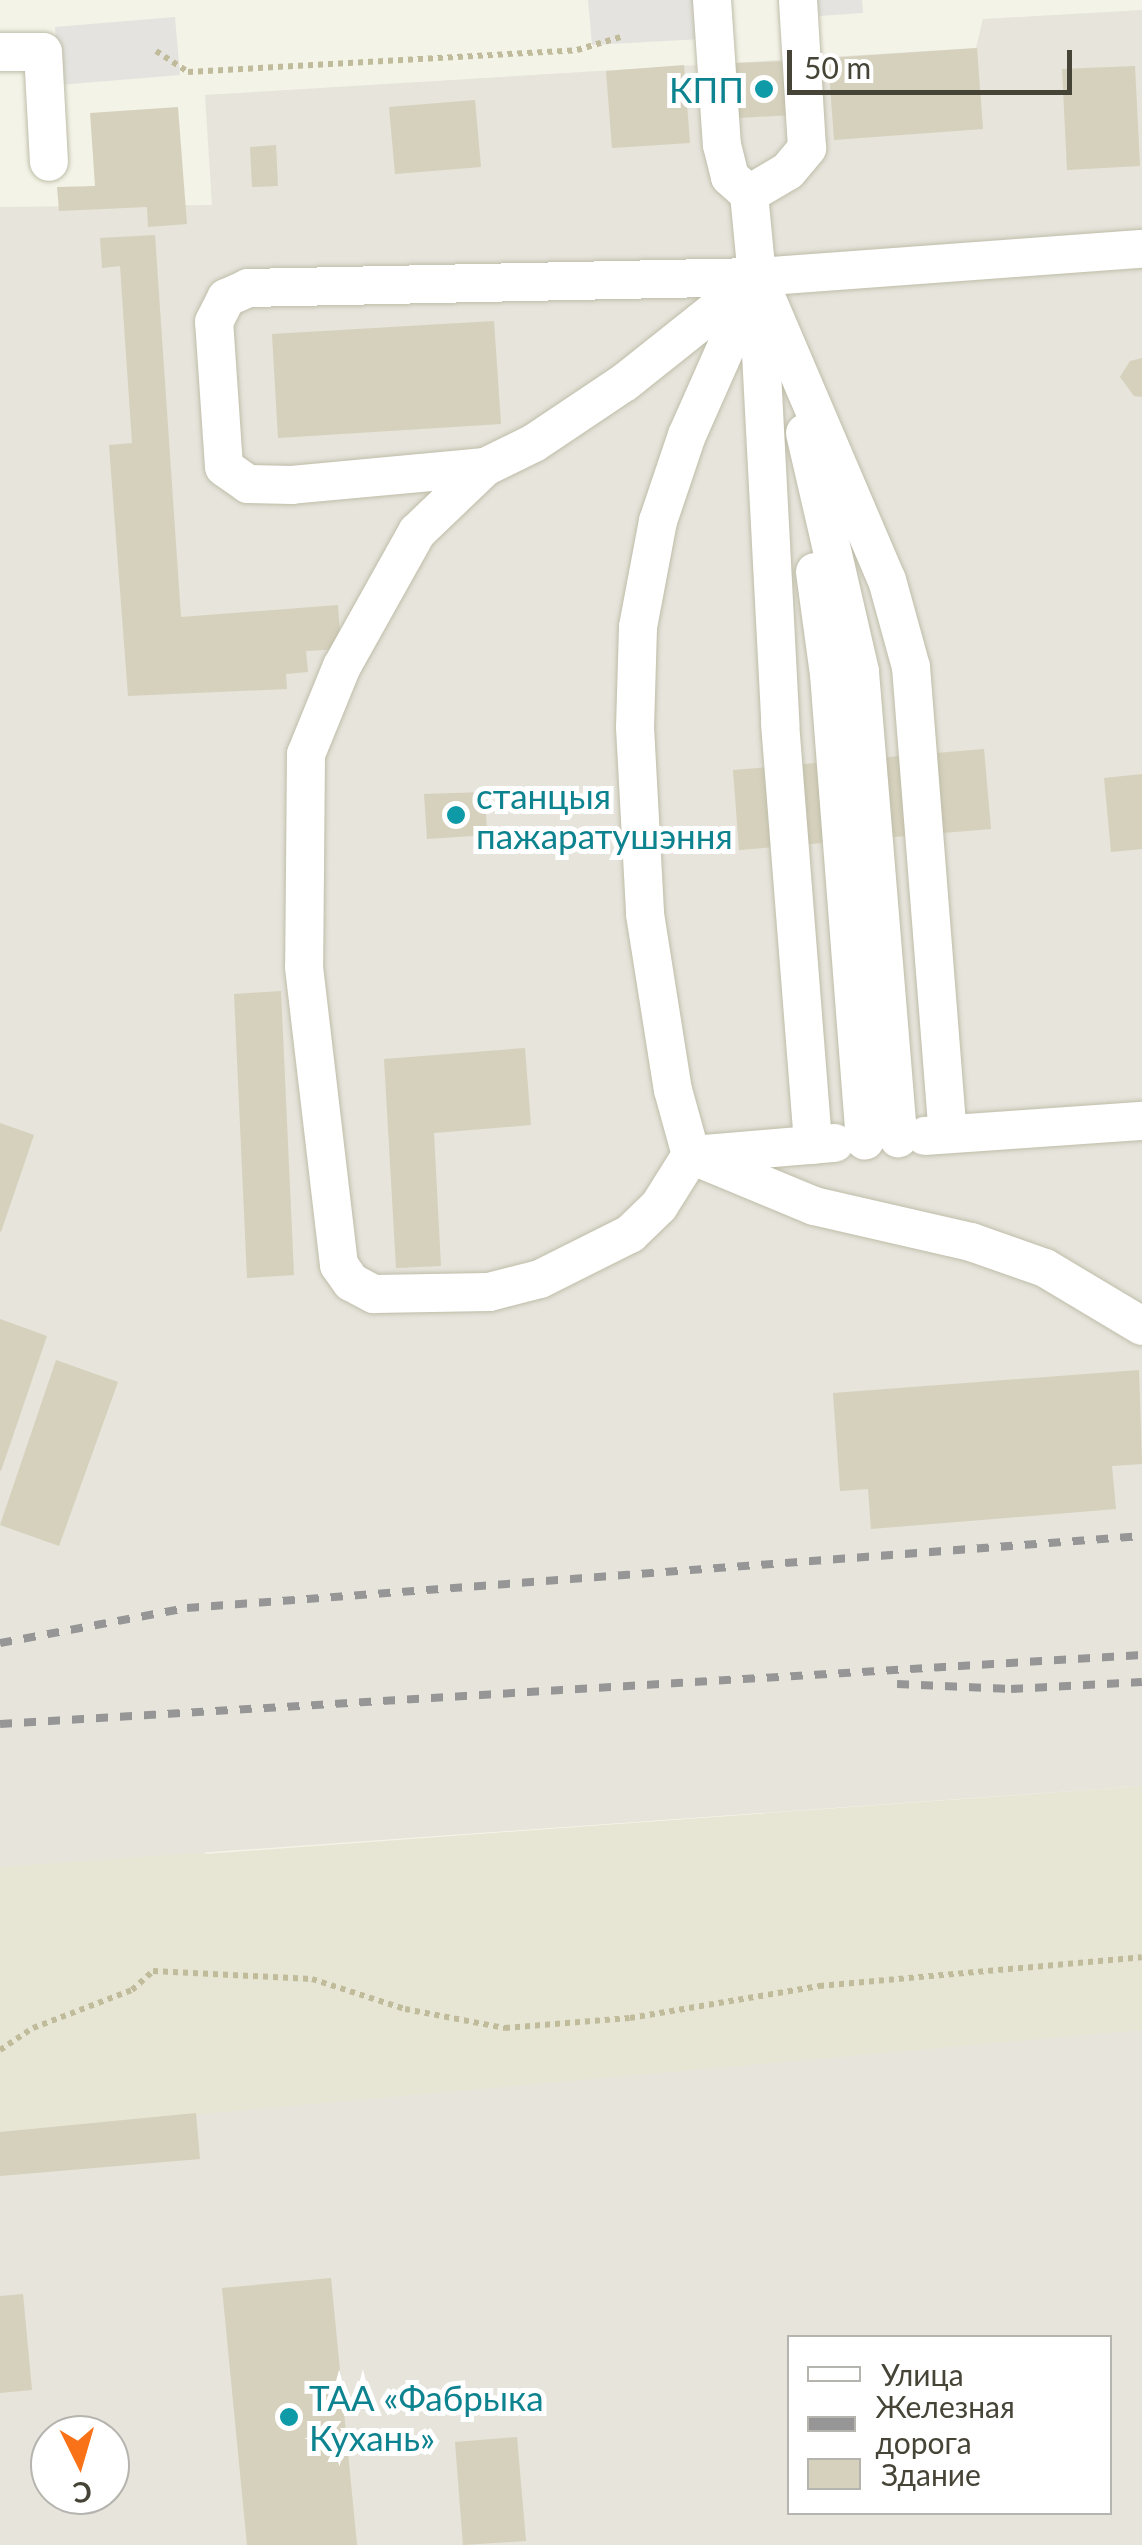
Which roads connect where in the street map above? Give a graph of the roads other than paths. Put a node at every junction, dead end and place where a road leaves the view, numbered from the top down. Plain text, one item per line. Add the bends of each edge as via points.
1 (712, 0) edge
2 (798, 0) edge
3 (0, 52) edge
4 (49, 162) dead end
5 (749, 194) junction
6 (1142, 249) edge
7 (757, 277) junction
8 (780, 327) junction
9 (485, 467) junction
10 (1142, 1121) edge
11 (948, 1134) junction
12 (881, 1139) junction
13 (813, 1145) junction
14 (692, 1155) junction
15 (1142, 1326) edge

1 - 5 lane via 722,145 730,177
2 - 5 lane via 807,148 788,171
3 - 4 lane via 43,52
5 - 7 lane
6 - 7 lane
7 - 8 lane
7 - 9 lane via 626,382
7 - 9 lane via 282,285 226,298 214,322 219,438 224,467 248,484
7 - 13 lane via 780,723
7 - 14 lane via 687,435 658,522 638,627 635,727 645,914 672,1090
8 - 11 lane via 887,580 911,666
8 - 12 lane via 860,672
9 - 14 lane via 417,532 342,666 306,754 304,966 340,1265 351,1282 374,1294 489,1292 540,1279 630,1234 659,1206
10 - 11 lane
11 - 12 lane
12 - 13 lane
13 - 14 lane
14 - 15 lane via 814,1206 970,1242 1045,1268

